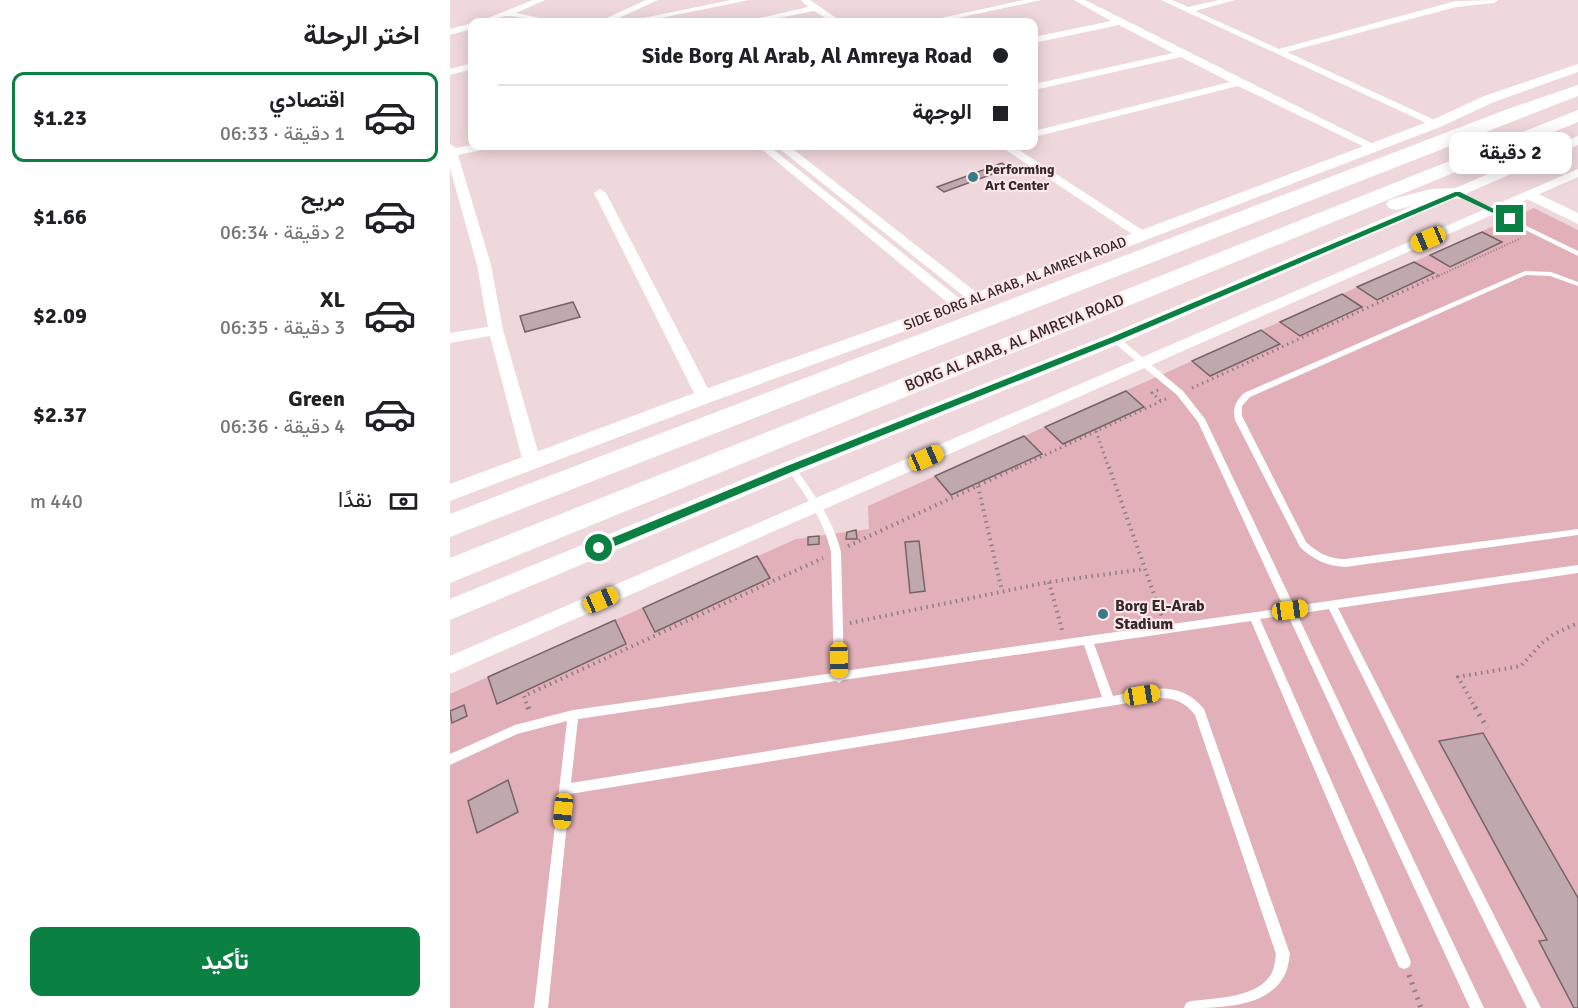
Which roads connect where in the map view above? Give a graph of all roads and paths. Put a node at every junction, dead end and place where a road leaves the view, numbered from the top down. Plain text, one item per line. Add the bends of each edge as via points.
1 (541, 0) edge
2 (654, 0) edge
3 (745, 0) edge
4 (803, 0) edge
5 (1036, 0) edge
6 (1078, 0) edge
7 (1165, 0) edge
8 (1231, 0) edge
9 (1494, 0) edge
10 (1469, 2) edge
11 (814, 8) junction
12 (1186, 10) junction
13 (508, 14) junction
14 (496, 18) edge
15 (528, 18) edge
16 (633, 18) edge
17 (642, 18) edge
18 (766, 18) edge
19 (830, 18) edge
20 (948, 18) edge
21 (1118, 21) junction
22 (468, 27) edge
23 (450, 32) edge
24 (1038, 39) edge
25 (1278, 52) junction
26 (1180, 54) junction
27 (468, 67) edge
28 (1578, 68) edge
29 (450, 72) edge
30 (1239, 83) junction
31 (1038, 86) edge
32 (1578, 90) edge
33 (1578, 115) edge
34 (1435, 124) junction
35 (1038, 133) edge
36 (1578, 140) edge
37 (1373, 147) junction
38 (468, 149) edge
39 (768, 150) edge
40 (787, 150) edge
41 (1012, 150) edge
42 (451, 151) edge
43 (1578, 173) edge
44 (1537, 192) junction
45 (600, 193) dead end
46 (1457, 194) junction
47 (457, 196) edge
48 (1578, 205) edge
49 (1494, 211) junction
50 (1578, 219) edge
51 (1294, 228) junction
52 (1535, 232) junction
53 (1143, 235) junction
54 (897, 236) junction
55 (882, 242) junction
56 (1578, 254) edge
57 (1578, 284) edge
58 (976, 299) junction
59 (959, 305) junction
60 (496, 330) junction
61 (450, 338) edge
62 (1114, 339) junction
63 (1144, 363) junction
64 (1180, 393) junction
65 (704, 397) junction
66 (1096, 431) junction
67 (532, 462) junction
68 (790, 468) junction
69 (978, 486) junction
70 (450, 493) edge
71 (816, 506) junction
72 (450, 526) edge
73 (1578, 532) edge
74 (836, 552) junction
75 (1145, 569) junction
76 (1578, 569) edge
77 (450, 571) edge
78 (1049, 582) junction
79 (1002, 591) junction
80 (1332, 604) junction
81 (450, 610) edge
82 (1290, 610) junction
83 (1254, 616) junction
84 (1578, 623) edge
85 (838, 625) junction
86 (1166, 629) junction
87 (1088, 641) junction
88 (1066, 644) junction
89 (450, 665) edge
90 (839, 678) junction
91 (1109, 701) junction
92 (573, 715) junction
93 (534, 724) junction
94 (1487, 728) dead end
95 (450, 760) edge
96 (565, 789) junction
97 (1404, 962) joint
98 (541, 1008) edge
99 (1191, 1008) edge
100 (1420, 1008) edge
101 (1477, 1008) edge
102 (1534, 1008) edge

1 - 13 street
2 - 16 street
3 - 17 street
4 - 11 street
5 - 20 street
6 - 21 street
7 - 12 street
8 - 12 street
9 - 10 street
10 - 25 street
11 - 18 street
11 - 19 street
12 - 25 street
13 - 14 street
13 - 15 street
21 - 24 street
21 - 26 street
22 - 23 street
25 - 34 street
26 - 30 street
26 - 31 street
27 - 29 street
28 - 34 street, SIDE BORG AL ARAB, AL AMREYA ROAD via 1489,99
30 - 35 street
30 - 37 street
32 - 72 highway, BORG AL ARAB, AL AMREYA ROAD
33 - 51 highway, BORG AL ARAB, AL AMREYA ROAD
34 - 37 street, SIDE BORG AL ARAB, AL AMREYA ROAD
36 - 46 street
37 - 53 street, SIDE BORG AL ARAB, AL AMREYA ROAD
38 - 42 street
39 - 55 street
40 - 54 street
41 - 53 street
42 - 47 street
43 - 44 street
44 - 48 street
44 - 49 street
44 - 50 street
45 - 65 street
46 - 49 lane
46 - 51 highway via 1419,198
46 - 62 street
47 - 60 street via 484,265
49 - 52 lane
49 - 63 street
51 - 77 highway, BORG AL ARAB, AL AMREYA ROAD
52 - 56 lane
52 - 64 path
53 - 58 street, SIDE BORG AL ARAB, AL AMREYA ROAD
54 - 55 street
54 - 58 street
55 - 59 street
57 - 73 lane via 1551,274 1525,273 1246,395 1237,410 1303,544 1329,561 1345,563
58 - 59 street, SIDE BORG AL ARAB, AL AMREYA ROAD
59 - 65 street, SIDE BORG AL ARAB, AL AMREYA ROAD
60 - 61 street
60 - 67 street
62 - 63 lane
62 - 68 street
63 - 64 lane
63 - 71 street
64 - 66 path
64 - 82 lane via 1208,432
65 - 67 street, SIDE BORG AL ARAB, AL AMREYA ROAD
66 - 69 path
66 - 75 path
67 - 70 street, SIDE BORG AL ARAB, AL AMREYA ROAD
68 - 71 lane
68 - 81 street
69 - 74 path
69 - 79 path
71 - 74 lane via 829,525
71 - 89 street
74 - 85 lane
74 - 93 path via 524,696
75 - 78 path
75 - 86 path
76 - 80 lane
78 - 79 path
78 - 88 path
79 - 85 path
80 - 82 lane
80 - 102 lane
82 - 83 lane
82 - 101 lane
83 - 86 lane
83 - 97 lane
84 - 94 path via 1542,643 1521,666 1458,677
85 - 90 lane
86 - 87 lane
87 - 88 lane
87 - 91 lane
88 - 90 lane
90 - 92 lane
91 - 96 lane
91 - 99 lane via 1168,692 1187,699 1200,712 1280,941 1283,966 1265,992
92 - 93 lane
92 - 96 lane
93 - 95 lane
96 - 98 lane
97 - 100 path

